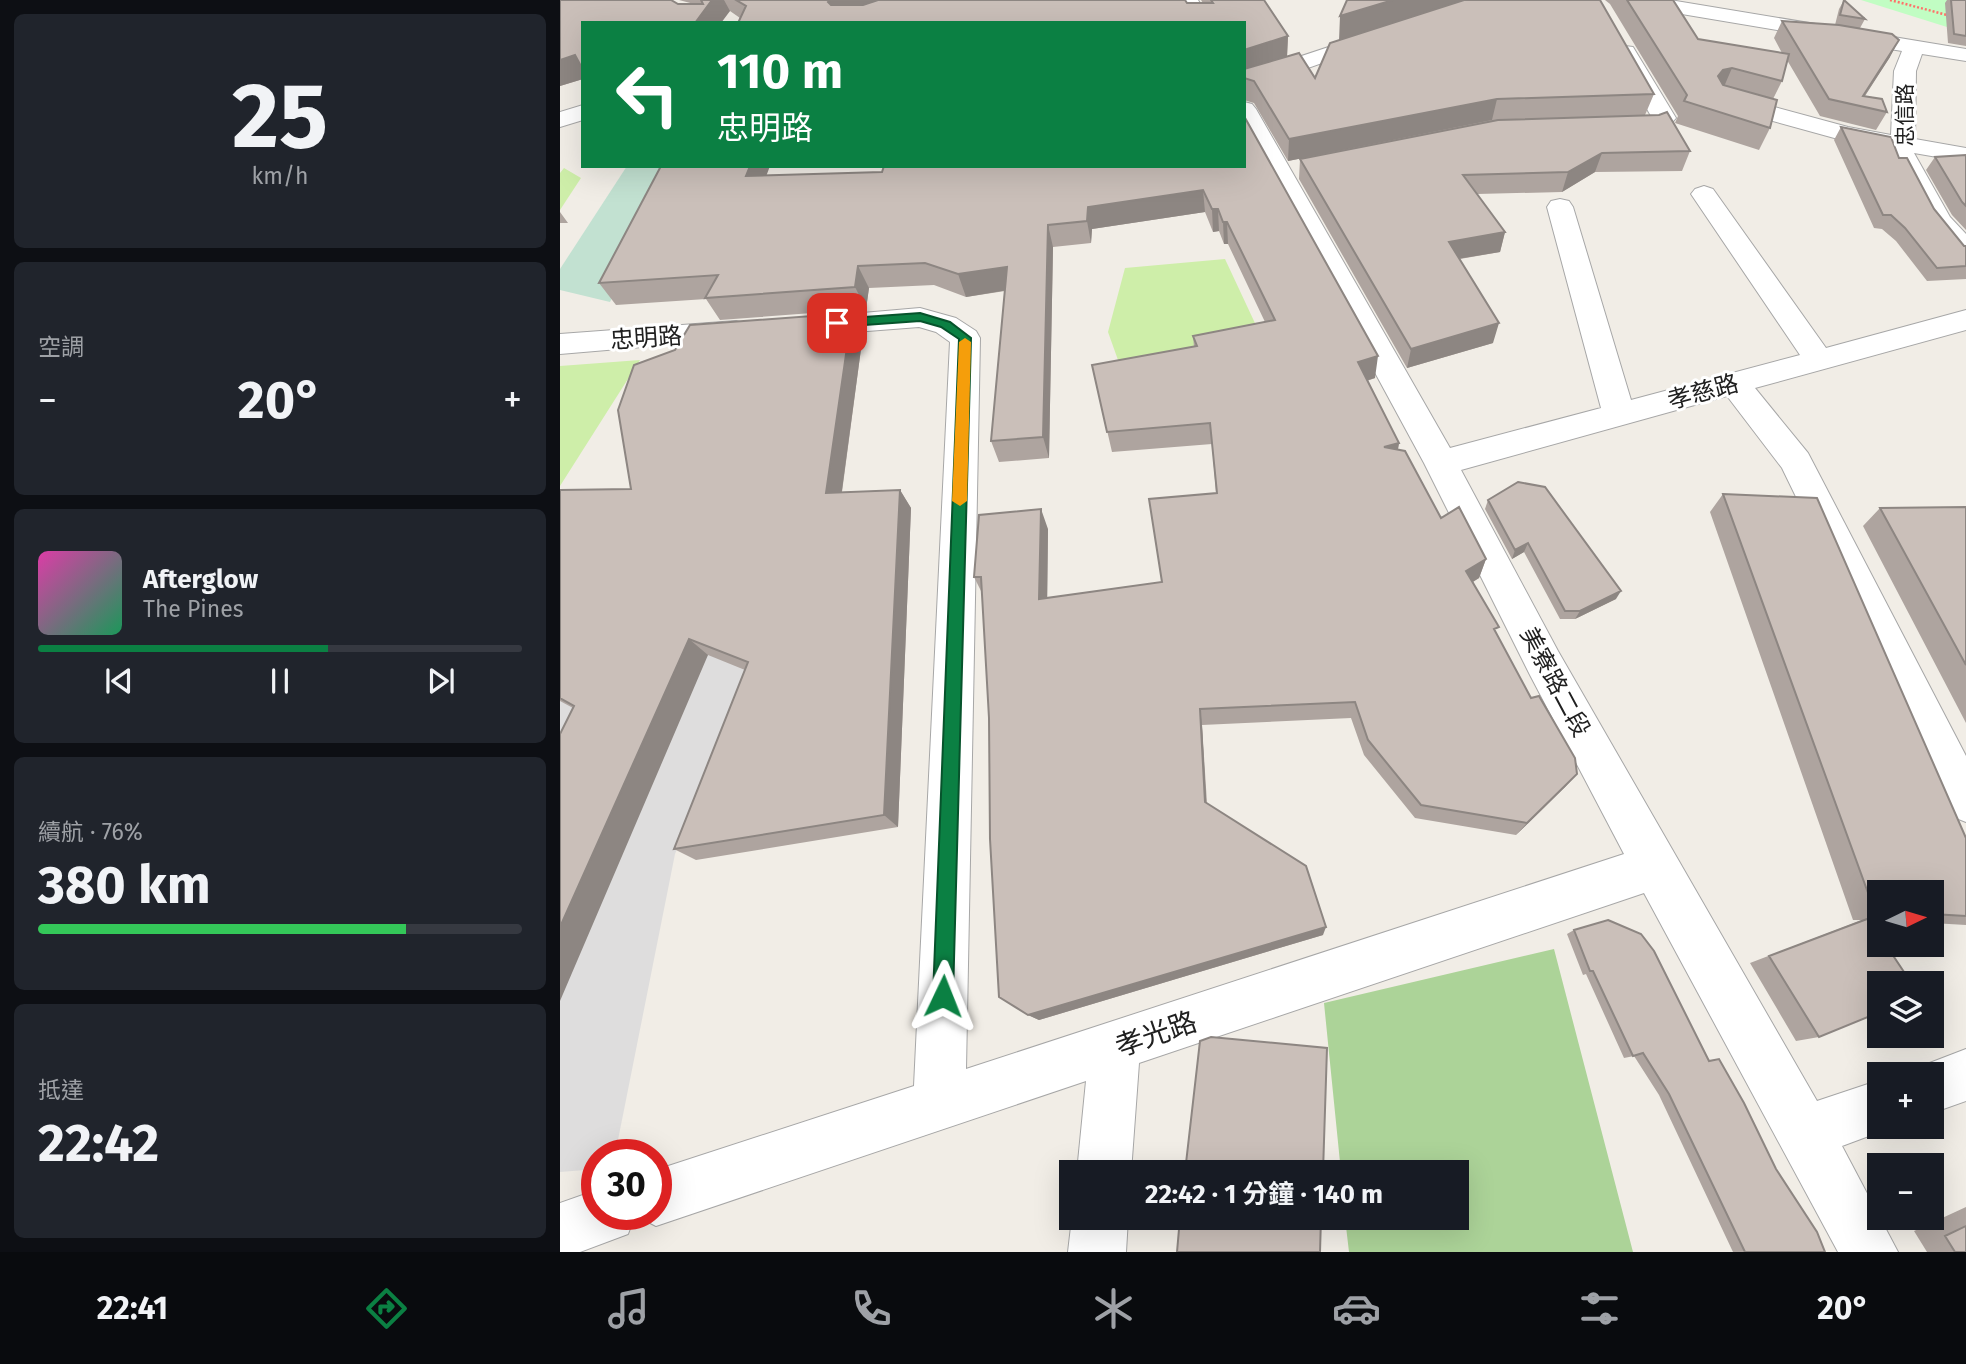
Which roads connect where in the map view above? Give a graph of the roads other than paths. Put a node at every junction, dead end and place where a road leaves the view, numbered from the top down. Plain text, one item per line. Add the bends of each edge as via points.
1 (1188, 0) edge
2 (1634, 0) edge
3 (1200, 21) edge
4 (1611, 28) edge
5 (1398, 30) edge
6 (1914, 46) junction
7 (1966, 55) edge
8 (1246, 81) edge
9 (1722, 99) edge
10 (1246, 112) edge
11 (581, 113) edge
12 (560, 120) edge
13 (1598, 126) edge
14 (1902, 144) junction
15 (1966, 155) edge
16 (1703, 194) dead end
17 (1560, 207) dead end
18 (1966, 251) edge
19 (1966, 320) edge
20 (560, 344) edge
21 (1819, 360) junction
22 (1734, 383) junction
23 (1619, 415) junction
24 (1441, 463) junction
25 (1966, 801) edge
26 (1655, 867) junction
27 (1115, 1047) junction
28 (1966, 1075) edge
29 (1944, 1083) edge
30 (939, 1106) junction
31 (1867, 1111) edge
32 (1805, 1132) junction
33 (1105, 1160) edge
34 (672, 1193) edge
35 (581, 1224) edge
36 (1099, 1230) edge
37 (560, 1231) edge
38 (1097, 1252) edge
39 (1869, 1252) edge

1 - 3 street
2 - 6 street
4 - 13 street via 1664,118 1651,125
5 - 8 street
6 - 7 street
6 - 14 street, 忠信路 via 1905,71
9 - 14 street via 1846,134
10 - 24 street, 美寮路二段 via 1292,170
11 - 12 street
14 - 15 street
14 - 18 street, 忠信路 via 1902,153 1939,220
16 - 21 street
17 - 23 street
19 - 21 street, 孝慈路
20 - 30 street, 忠明路 via 920,317 946,325 965,338
21 - 22 street, 孝慈路
22 - 23 street, 孝慈路
22 - 25 street via 1796,463
23 - 24 street, 孝慈路
24 - 26 street, 美寮路二段
26 - 27 street, 孝光路
26 - 32 street, 美寮路二段
27 - 30 street, 孝光路
27 - 33 street
28 - 29 street
30 - 34 street, 孝光路
31 - 32 street
32 - 39 street, 美寮路二段
35 - 37 street
36 - 38 street

